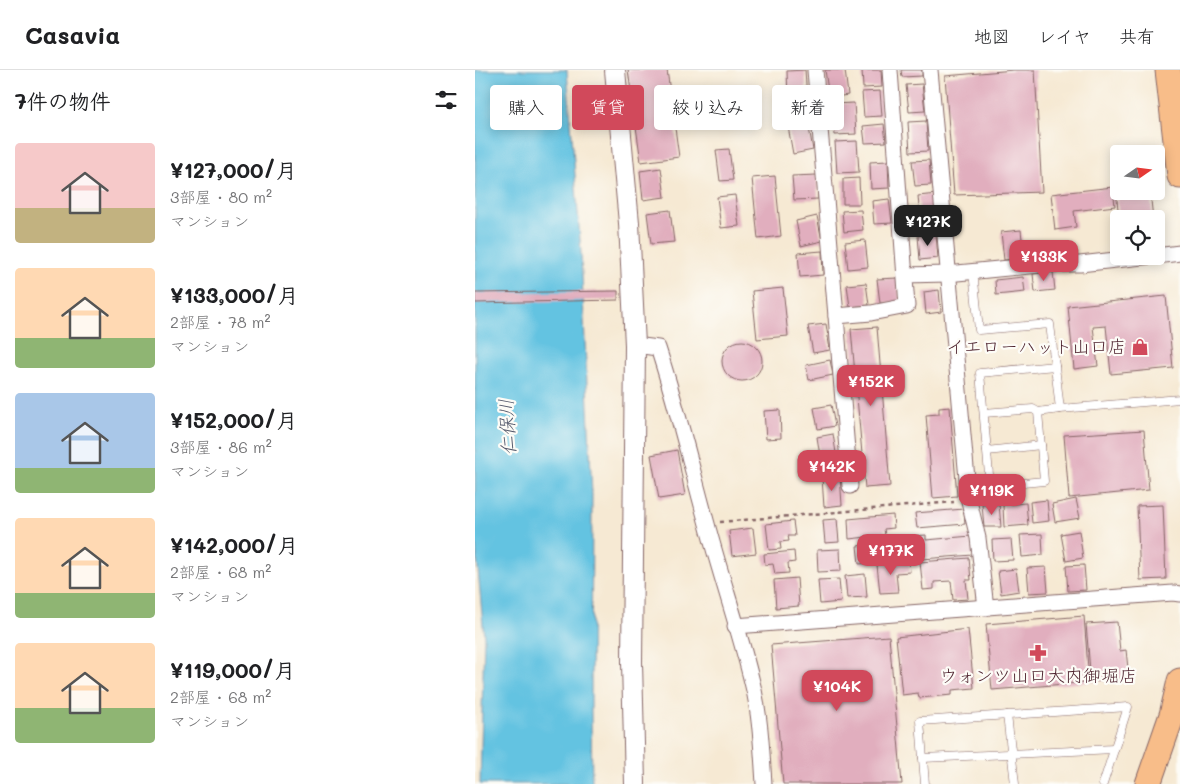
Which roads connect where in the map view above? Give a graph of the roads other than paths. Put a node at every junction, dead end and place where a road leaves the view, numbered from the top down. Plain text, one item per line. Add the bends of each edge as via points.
1 (615, 70) edge
2 (815, 70) edge
3 (890, 70) edge
4 (930, 70) edge
5 (1168, 70) edge
6 (1180, 176) edge
7 (1180, 253) edge
8 (1165, 255) edge
9 (1110, 261) edge
10 (973, 271) junction
11 (947, 274) junction
12 (905, 275) junction
13 (836, 316) junction
14 (635, 345) junction
15 (1055, 366) junction
16 (1180, 399) edge
17 (1060, 409) junction
18 (1038, 412) junction
19 (984, 414) junction
20 (1041, 445) junction
21 (987, 451) junction
22 (850, 486) dead end
23 (1180, 594) edge
24 (986, 608) junction
25 (735, 626) junction
26 (1180, 681) edge
27 (1007, 715) junction
28 (1114, 749) junction
29 (1012, 755) junction
30 (923, 758) junction
31 (635, 784) edge
32 (764, 784) edge
33 (925, 784) edge
34 (1015, 784) edge
35 (1103, 784) edge
36 (1148, 784) edge

1 - 14 street via 629,223
2 - 13 street
3 - 12 street
4 - 11 street
5 - 6 main road
7 - 8 street
9 - 10 street
10 - 11 street
10 - 15 lane via 979,330 1050,324
11 - 12 street
11 - 24 street via 969,501 978,538
12 - 13 street via 907,306
13 - 22 street
14 - 25 street via 658,348
14 - 31 street via 632,662
15 - 17 lane
15 - 19 lane via 980,373
16 - 17 lane
17 - 18 lane
18 - 19 lane via 1033,409
18 - 20 lane
19 - 21 lane
20 - 21 lane
20 - 21 lane via 1044,480 990,486
23 - 24 street
24 - 25 street
25 - 32 street via 753,684
26 - 36 main road
27 - 28 lane via 1128,707
27 - 29 lane
27 - 30 lane via 921,721
28 - 29 lane
28 - 35 lane
29 - 30 lane
29 - 34 lane
30 - 33 lane

